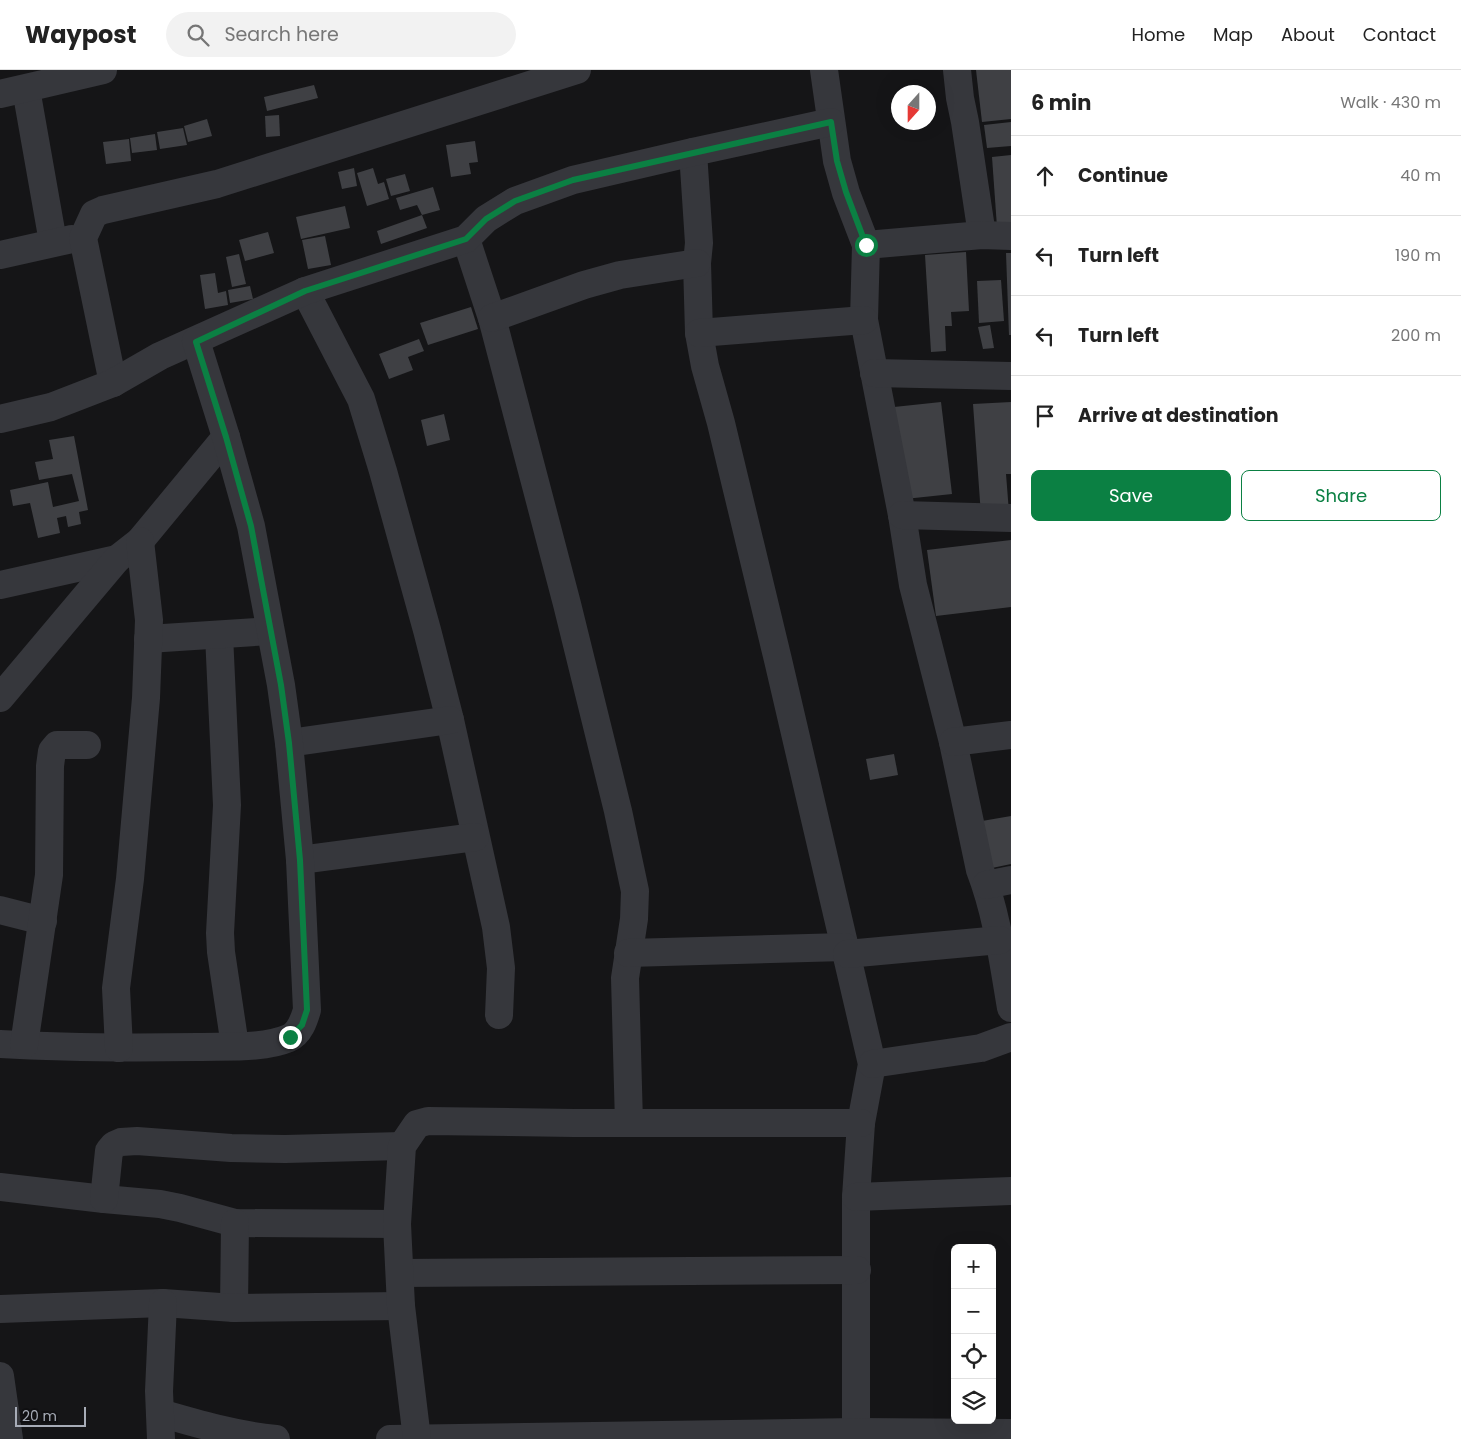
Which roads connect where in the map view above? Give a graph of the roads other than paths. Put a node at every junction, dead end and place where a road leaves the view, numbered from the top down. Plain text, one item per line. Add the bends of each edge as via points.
1 (103, 70) edge
2 (577, 70) edge
3 (824, 70) edge
4 (957, 70) edge
5 (37, 81) edge
6 (0, 94) edge
7 (831, 122) junction
8 (693, 152) junction
9 (982, 235) junction
10 (1011, 236) edge
11 (83, 238) junction
12 (466, 239) junction
13 (53, 242) junction
14 (866, 245) junction
15 (0, 255) edge
16 (697, 263) junction
17 (305, 291) junction
18 (492, 318) junction
19 (864, 320) junction
20 (699, 333) junction
21 (196, 342) junction
22 (874, 374) junction
23 (1011, 376) edge
24 (113, 383) junction
25 (0, 419) edge
26 (226, 437) junction
27 (902, 515) junction
28 (1011, 518) edge
29 (140, 541) junction
30 (117, 559) junction
31 (0, 585) edge
32 (270, 631) junction
33 (219, 635) junction
34 (148, 640) junction
35 (0, 698) edge
36 (450, 720) junction
37 (1011, 735) edge
38 (953, 742) junction
39 (289, 743) junction
40 (87, 745) dead end
41 (475, 837) junction
42 (300, 860) junction
43 (999, 882) edge
44 (0, 910) edge
45 (43, 921) junction
46 (1000, 940) junction
47 (846, 950) junction
48 (628, 953) junction
49 (1011, 1008) edge
50 (499, 1015) dead end
51 (1011, 1037) edge
52 (12, 1044) edge
53 (235, 1046) junction
54 (119, 1048) junction
55 (872, 1064) junction
56 (629, 1123) junction
57 (862, 1123) junction
58 (402, 1146) junction
59 (0, 1187) edge
60 (1011, 1191) edge
61 (856, 1197) junction
62 (104, 1199) junction
63 (235, 1223) junction
64 (397, 1224) junction
65 (857, 1270) junction
66 (400, 1273) junction
67 (163, 1303) junction
68 (401, 1306) junction
69 (234, 1308) junction
70 (0, 1309) edge
71 (0, 1376) edge
72 (160, 1426) edge
73 (1011, 1433) edge
74 (856, 1435) edge
75 (9, 1439) edge
76 (276, 1439) edge
77 (390, 1439) edge
78 (417, 1439) edge

1 - 5 street
2 - 11 street via 217,184 103,210 94,214
3 - 7 street
4 - 9 street
5 - 6 street
5 - 13 street
7 - 8 street
7 - 14 street via 837,161
8 - 12 street via 573,180 515,201 486,219
8 - 16 street via 699,243
9 - 10 street
9 - 14 street
11 - 13 street
11 - 24 street
12 - 17 street
12 - 18 street
13 - 15 street
14 - 19 street
16 - 18 street via 584,284
16 - 20 street
17 - 21 street
17 - 36 street via 361,399
18 - 48 street via 618,811 634,890 634,918
19 - 20 street
19 - 22 street
20 - 47 street
21 - 24 street via 160,356
21 - 26 street
22 - 23 street
22 - 27 street
24 - 25 street via 51,407
26 - 29 street
26 - 32 street via 251,526
27 - 28 street
27 - 38 street via 913,585
29 - 30 street
29 - 34 street via 149,620
30 - 31 street
30 - 35 street
32 - 33 street
32 - 39 street
33 - 34 street
33 - 53 street via 227,806 220,933
34 - 54 street via 139,784 116,988
36 - 39 street
36 - 41 street
37 - 38 street
38 - 43 street via 980,870
39 - 42 street
40 - 45 street via 57,745 52,751 49,875
41 - 42 street
41 - 50 street via 496,927 501,968
42 - 53 street via 307,1010 302,1025 290,1037 265,1044
43 - 46 street
44 - 45 street
45 - 52 street
46 - 47 street
46 - 49 street
47 - 48 street
47 - 55 street
48 - 56 street via 625,978
51 - 55 street via 980,1048
52 - 54 street
53 - 54 street
55 - 57 street
56 - 57 street
56 - 58 street via 428,1121 417,1124
57 - 61 street
58 - 62 street via 231,1148 121,1142 109,1151
58 - 64 street
59 - 62 street
60 - 61 street
61 - 65 street
62 - 63 street via 160,1204
63 - 64 street
63 - 69 street
64 - 66 street
65 - 66 street
65 - 74 street
66 - 68 street
67 - 69 street
67 - 70 street
67 - 72 street
68 - 69 street
68 - 78 street
71 - 75 street
72 - 76 street via 215,1429
73 - 74 street
74 - 78 street
77 - 78 street

